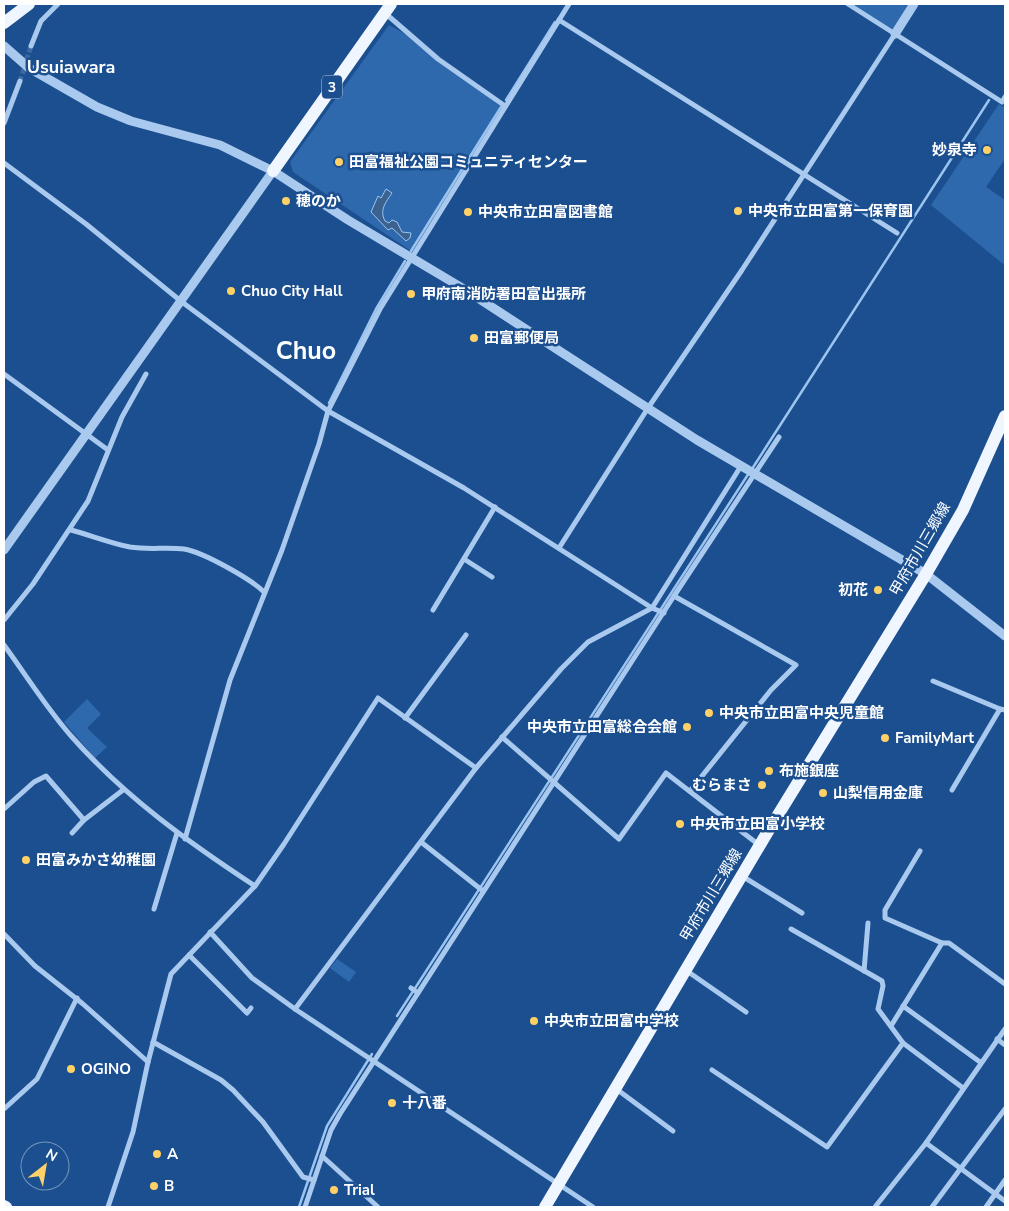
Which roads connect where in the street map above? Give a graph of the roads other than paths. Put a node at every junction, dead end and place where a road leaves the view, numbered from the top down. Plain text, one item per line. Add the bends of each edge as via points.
1 (29, 4) edge
2 (58, 4) edge
3 (569, 4) edge
4 (848, 4) edge
5 (914, 4) edge
6 (388, 8) edge
7 (559, 20) junction
8 (4, 22) edge
9 (895, 34) junction
10 (4, 46) edge
11 (31, 46) tunnel mouth
12 (20, 81) tunnel mouth
13 (1005, 97) edge
14 (505, 106) junction
15 (4, 123) edge
16 (4, 163) edge
17 (273, 171) junction
18 (802, 175) junction
19 (897, 233) dead end
20 (411, 257) junction
21 (182, 302) junction
22 (4, 374) edge
23 (146, 374) dead end
24 (648, 408) junction
25 (328, 411) junction
26 (1004, 423) edge
27 (86, 433) junction
28 (779, 437) dead end
29 (108, 450) junction
30 (749, 471) junction
31 (495, 507) junction
32 (71, 530) junction
33 (559, 548) junction
34 (4, 550) edge
35 (464, 559) junction
36 (926, 574) junction
37 (492, 577) dead end
38 (264, 592) junction
39 (674, 596) junction
40 (654, 609) junction
41 (433, 610) dead end
42 (663, 613) junction
43 (4, 620) edge
44 (466, 635) dead end
45 (1005, 636) edge
46 (4, 645) edge
47 (932, 681) dead end
48 (1003, 709) edge
49 (405, 718) junction
50 (502, 738) junction
51 (476, 768) junction
52 (553, 782) junction
53 (123, 790) junction
54 (952, 790) dead end
55 (690, 791) junction
56 (4, 809) edge
57 (84, 820) junction
58 (72, 834) dead end
59 (177, 834) junction
60 (185, 839) junction
61 (421, 842) junction
62 (760, 845) junction
63 (920, 851) dead end
64 (741, 876) junction
65 (255, 886) junction
66 (483, 890) junction
67 (154, 909) dead end
68 (802, 913) dead end
69 (868, 924) dead end
70 (791, 928) dead end
71 (210, 932) junction
72 (4, 934) edge
73 (942, 943) junction
74 (189, 955) junction
75 (685, 970) junction
76 (864, 971) junction
77 (1005, 984) edge
78 (77, 998) junction
79 (903, 1006) junction
80 (250, 1008) dead end
81 (295, 1009) junction
82 (746, 1012) dead end
83 (891, 1026) junction
84 (1005, 1029) edge
85 (997, 1039) junction
86 (153, 1042) junction
87 (903, 1042) junction
88 (1005, 1045) edge
89 (374, 1061) junction
90 (148, 1062) junction
91 (980, 1062) junction
92 (712, 1070) dead end
93 (615, 1087) junction
94 (963, 1088) junction
95 (4, 1109) edge
96 (1005, 1109) edge
97 (672, 1131) dead end
98 (926, 1142) junction
99 (322, 1156) junction
100 (961, 1168) junction
101 (314, 1180) junction
102 (1005, 1180) edge
103 (558, 1184) junction
104 (996, 1194) junction
105 (1005, 1201) edge
106 (108, 1207) edge
107 (305, 1207) edge
108 (378, 1207) edge
109 (545, 1207) edge
110 (593, 1207) edge
111 (875, 1207) edge
112 (932, 1207) edge
113 (986, 1207) edge

1 - 8 main road
2 - 11 street via 41,21
3 - 7 street
4 - 9 street
5 - 9 street
6 - 14 street via 438,59
6 - 17 main road, 3
7 - 14 street
7 - 18 street
9 - 13 street via 1002,102
9 - 18 street
10 - 17 street via 30,68 98,107 131,121 220,145
12 - 15 street
14 - 20 street
16 - 21 street
17 - 20 street
17 - 21 street
18 - 19 street
18 - 24 street
20 - 24 street
20 - 25 street via 380,309
21 - 25 street
21 - 27 street
22 - 27 street
23 - 29 street
24 - 30 street
24 - 33 street
25 - 31 street
25 - 38 street via 313,462
26 - 36 main road, 甲府市川三郷線 via 963,510
27 - 29 street
27 - 34 street
28 - 30 street
29 - 32 street via 88,501
30 - 36 street
30 - 39 street
30 - 40 street
31 - 33 street
31 - 35 street
32 - 38 street via 128,546 195,552 249,580
32 - 43 street
33 - 40 street
35 - 37 street
35 - 41 street
36 - 45 street
36 - 62 main road, 甲府市川三郷線
38 - 60 street via 230,680
39 - 42 street
39 - 55 street via 796,665 771,690
40 - 42 street
40 - 50 street via 588,642
42 - 52 street
44 - 49 street
46 - 53 street via 71,736
47 - 48 street
48 - 54 street
49 - 51 street
49 - 65 street via 378,698
50 - 51 street
50 - 52 street
51 - 61 street
52 - 55 street via 619,839 666,773
52 - 66 street
53 - 57 street
53 - 59 street
55 - 62 street
56 - 57 street via 34,782 46,776
57 - 58 street
59 - 60 street
59 - 67 street
60 - 65 street
61 - 66 street
61 - 81 street
62 - 64 main road, 甲府市川三郷線
63 - 73 street via 885,910 885,918
64 - 68 street
64 - 75 main road, 甲府市川三郷線
65 - 71 street
66 - 89 street via 415,991
69 - 76 street
70 - 76 street
71 - 74 street
71 - 81 street via 252,978
72 - 78 street via 35,966
73 - 77 street via 949,943
73 - 79 street
74 - 80 street via 247,1013
74 - 86 street via 171,974
75 - 82 street
75 - 93 main road, 甲府市川三郷線
76 - 83 street via 882,981 878,1009
78 - 90 street
78 - 95 street via 37,1079
79 - 83 street
79 - 91 street
81 - 89 street
83 - 87 street
84 - 85 street
85 - 88 street
85 - 91 street
86 - 90 street
86 - 101 street via 233,1090 263,1122 305,1177
87 - 92 street via 827,1147
87 - 94 street
89 - 99 street via 331,1130
89 - 103 street
90 - 106 street via 133,1132
91 - 94 street
93 - 97 street
93 - 103 main road, 甲府市川三郷線
94 - 98 street
96 - 100 street
98 - 100 street
98 - 111 street
99 - 101 street
99 - 108 street
100 - 104 street
100 - 112 street
101 - 107 street
102 - 104 street
103 - 109 main road, 甲府市川三郷線
103 - 110 street
104 - 105 street
104 - 113 street

